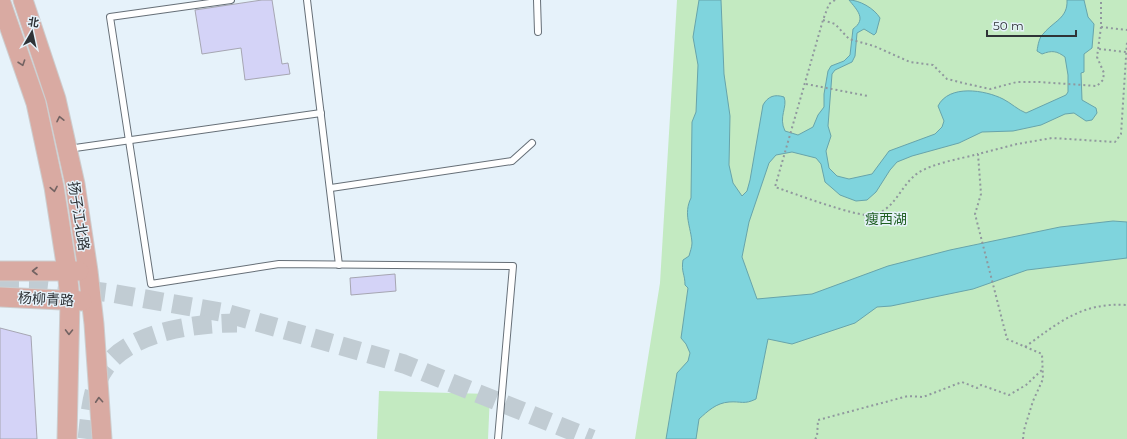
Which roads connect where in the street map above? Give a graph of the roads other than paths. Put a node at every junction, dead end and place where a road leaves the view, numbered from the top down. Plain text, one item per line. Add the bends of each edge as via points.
1 (0, 0) edge
2 (22, 0) edge
3 (231, 0) edge
4 (307, 0) edge
5 (537, 0) edge
6 (538, 32) dead end
7 (321, 113) junction
8 (128, 139) junction
9 (532, 143) dead end
10 (67, 149) junction
11 (330, 188) junction
12 (339, 265) junction
13 (67, 270) junction
14 (0, 271) edge
15 (88, 271) junction
16 (0, 297) edge
17 (70, 300) junction
18 (92, 302) junction
19 (67, 439) edge
20 (102, 439) edge
21 (498, 439) edge

1 -> 13 main road, 扬子江北路 via 36,103 54,188
10 -> 2 main road, 扬子江北路 via 56,98
3 - 8 lane via 110,17
4 - 7 lane
5 - 6 lane
7 - 8 lane
7 - 11 lane
8 - 10 lane
8 - 12 lane via 151,284 279,264
9 - 11 lane via 512,161
10 - 15 main road, 扬子江北路
11 - 12 lane
12 - 21 lane via 513,266
13 -> 14 main road, 杨柳青路
13 - 15 main road, 杨柳青路
13 - 17 main road, 扬子江北路
15 - 18 main road, 扬子江北路
16 - 17 main road, 杨柳青路
17 - 18 main road, 杨柳青路
17 -> 19 main road, 扬子江北路
20 -> 18 main road, 扬子江北路

